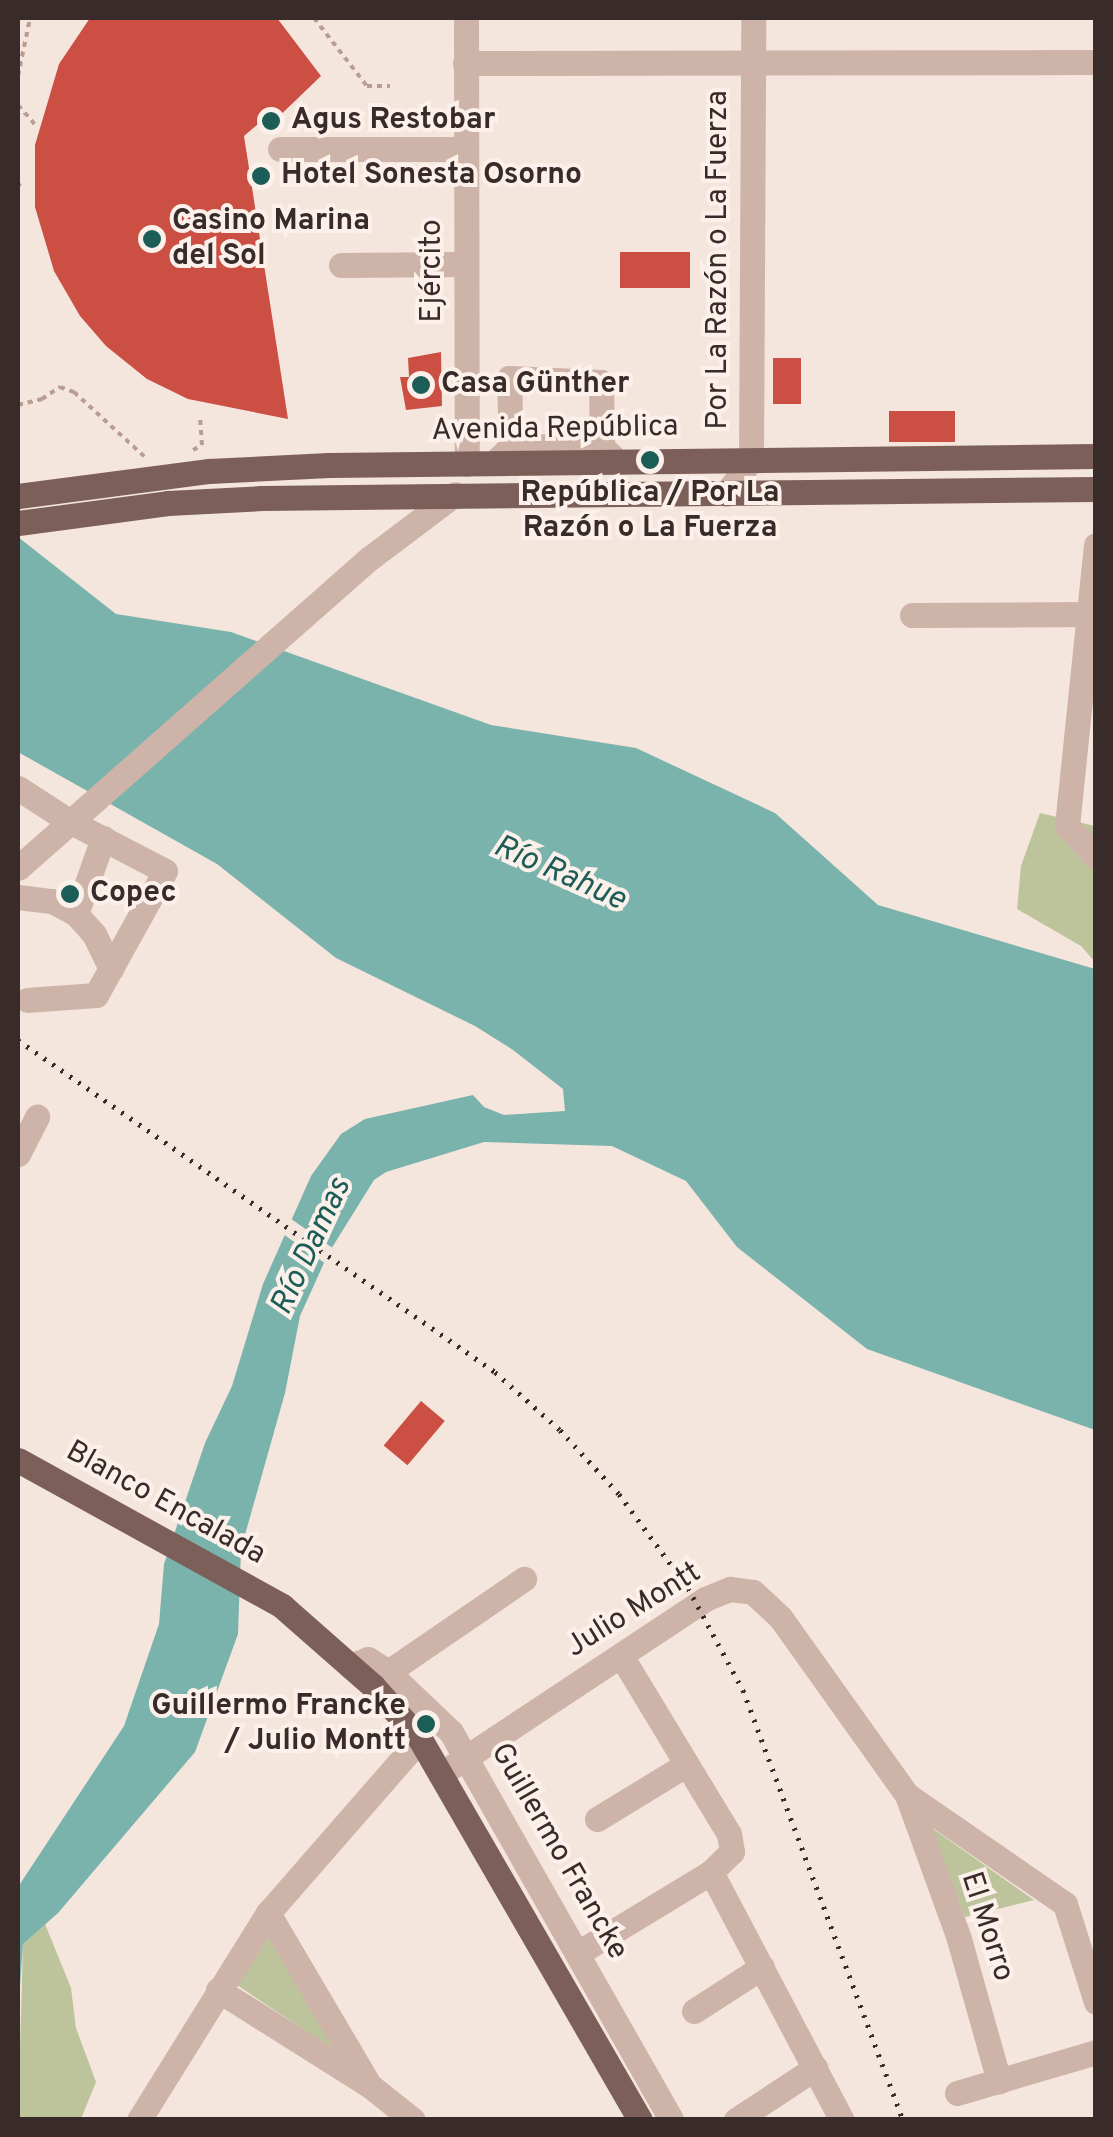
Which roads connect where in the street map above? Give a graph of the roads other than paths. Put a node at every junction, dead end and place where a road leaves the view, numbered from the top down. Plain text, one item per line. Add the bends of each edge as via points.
1 (466, 18) edge
2 (753, 18) edge
3 (752, 62) junction
4 (1096, 62) edge
5 (466, 63) junction
6 (280, 148) dead end
7 (465, 150) junction
8 (465, 264) junction
9 (340, 265) dead end
10 (502, 455) junction
11 (610, 455) junction
12 (1096, 456) edge
13 (751, 460) junction
14 (467, 464) junction
15 (1096, 489) edge
16 (455, 494) junction
17 (726, 494) junction
18 (18, 496) edge
19 (18, 523) edge
20 (1096, 545) edge
21 (1090, 614) junction
22 (912, 615) dead end
23 (18, 788) edge
24 (78, 812) junction
25 (103, 838) junction
26 (1096, 857) edge
27 (18, 868) edge
28 (18, 896) edge
29 (76, 914) junction
30 (111, 969) junction
31 (27, 1000) dead end
32 (37, 1117) dead end
33 (18, 1154) edge
34 (18, 1460) edge
35 (524, 1579) dead end
36 (282, 1606) joint
37 (621, 1656) junction
38 (350, 1666) junction
39 (388, 1672) junction
40 (420, 1740) junction
41 (468, 1758) junction
42 (687, 1764) junction
43 (441, 1774) junction
44 (906, 1795) junction
45 (597, 1820) dead end
46 (712, 1872) junction
47 (268, 1913) junction
48 (578, 1953) junction
49 (762, 1967) junction
50 (218, 1990) junction
51 (1096, 2002) edge
52 (694, 2011) dead end
53 (1096, 2052) edge
54 (815, 2068) junction
55 (999, 2081) junction
56 (370, 2085) junction
57 (957, 2093) dead end
58 (139, 2120) edge
59 (413, 2120) edge
60 (640, 2120) edge
61 (670, 2120) edge
62 (736, 2120) edge
63 (842, 2120) edge

1 - 5 street, Ejército
2 - 3 street, Por La Razón o La Fuerza
3 - 4 street
3 - 5 street
3 - 13 street, Por La Razón o La Fuerza
5 - 7 street, Ejército
6 - 7 street
7 - 8 street, Ejército
8 - 9 street
8 - 14 street, Ejército
10 - 11 main road, Avenida República
10 - 11 street via 508,378 601,382
10 - 14 main road, Avenida República
11 - 13 main road, Avenida República
12 - 13 main road, Avenida República
13 - 17 street, Por La Razón o La Fuerza
14 - 18 main road, Avenida República via 209,470
15 - 17 main road, Avenida República
16 - 17 main road, Avenida República
16 - 19 main road, Avenida República via 213,500
16 - 24 street via 370,558
20 - 21 street
21 - 22 street
21 - 26 street via 1067,826
23 - 24 street
24 - 25 street
24 - 27 street
25 - 29 street
25 - 30 street via 166,870
28 - 29 street via 52,901
29 - 30 street
30 - 31 street via 96,995
32 - 33 street
34 - 36 main road, Blanco Encalada
35 - 39 street
36 - 38 main road, Guillermo Francke
37 - 41 street, Julio Montt
37 - 42 street
37 - 44 street, Julio Montt via 716,1593 753,1592 780,1617
38 - 39 street via 368,1659
38 - 40 main road, Guillermo Francke
39 - 41 street, Guillermo Francke via 452,1732
40 - 43 main road, Guillermo Francke
40 - 47 street
41 - 43 street, Julio Montt
41 - 48 street, Guillermo Francke
42 - 45 street
42 - 46 street via 729,1834 732,1852
43 - 60 main road, Guillermo Francke
44 - 51 street via 1065,1904
44 - 55 street, El Morro via 958,1938
46 - 48 street
46 - 49 street
47 - 50 street
47 - 56 street
48 - 61 street, Guillermo Francke
49 - 52 street
49 - 54 street
50 - 56 street
50 - 58 street
53 - 55 street
54 - 62 street
54 - 63 street
55 - 57 street
56 - 59 street

